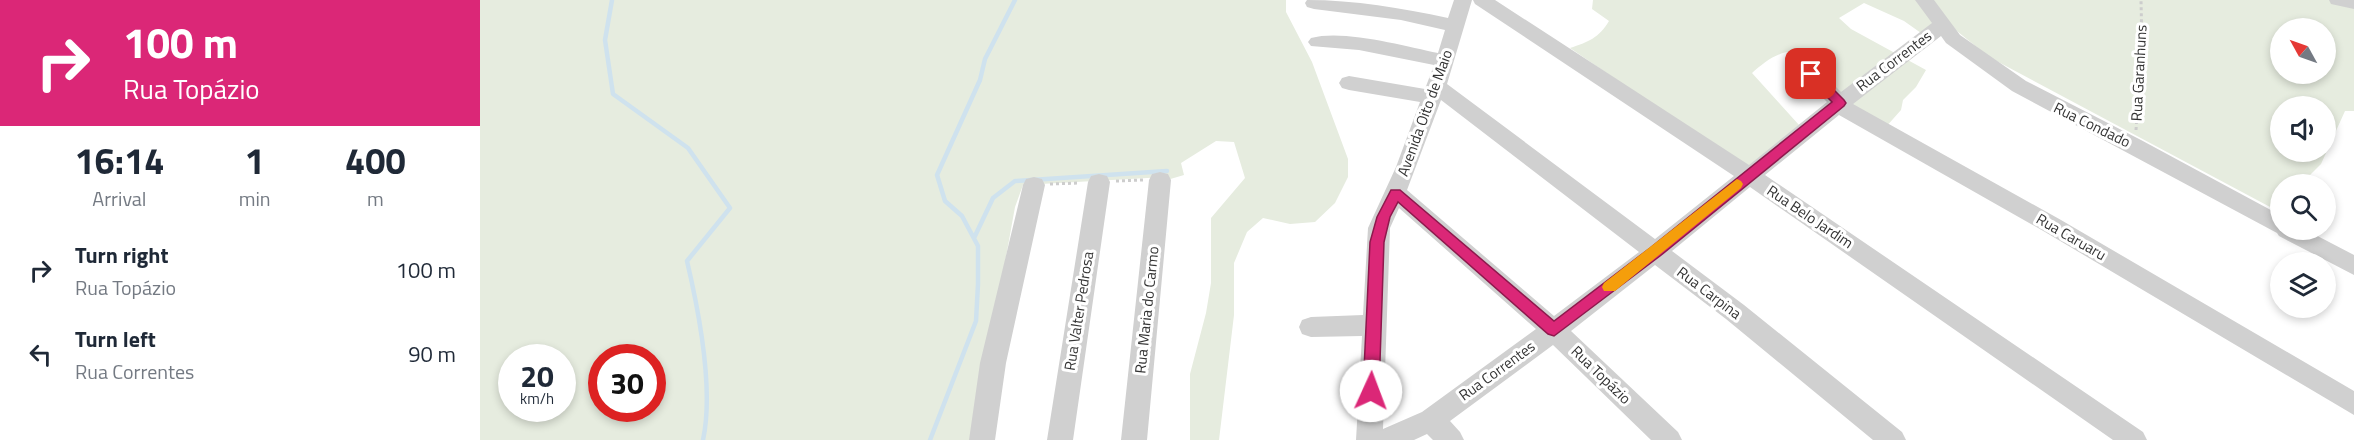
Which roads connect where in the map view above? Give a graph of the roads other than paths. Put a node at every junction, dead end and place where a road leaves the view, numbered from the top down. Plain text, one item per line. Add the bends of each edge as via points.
1 (1463, 0) edge
2 (1482, 0) edge
3 (1924, 0) edge
4 (2338, 0) edge
5 (1314, 3) dead end
6 (2354, 3) edge
7 (1404, 7) edge
8 (1942, 25) junction
9 (1455, 26) junction
10 (1318, 42) dead end
11 (1797, 59) dead end
12 (1445, 61) junction
13 (1349, 83) dead end
14 (1434, 91) junction
15 (1840, 103) junction
16 (1748, 175) junction
17 (1160, 180) dead end
18 (1099, 182) dead end
19 (1034, 185) dead end
20 (1396, 193) junction
21 (2270, 220) edge
22 (2306, 240) edge
23 (1655, 252) junction
24 (2354, 266) edge
25 (1374, 325) junction
26 (1311, 327) dead end
27 (1554, 330) junction
28 (2354, 404) edge
29 (1431, 420) junction
30 (982, 440) edge
31 (1060, 440) edge
32 (1134, 440) edge
33 (1369, 440) edge
34 (1385, 440) edge
35 (1451, 440) edge
36 (1669, 440) edge
37 (1893, 440) edge
38 (2134, 440) edge

1 - 9 street, Avenida Oito de Maio
2 - 16 street, Rua Belo Jardim
3 - 8 street, Rua Condado
4 - 6 street
5 - 7 street
7 - 9 street
8 - 15 street, Rua Correntes
8 - 21 street, Rua Condado via 1953,39 2019,86
9 - 12 street, Avenida Oito de Maio
10 - 12 street via 1359,44
11 - 15 street, Rua Caruaru
12 - 14 street, Avenida Oito de Maio
13 - 14 street
14 - 20 street, Avenida Oito de Maio
14 - 23 street, Rua Carpina
15 - 16 street, Rua Correntes
15 - 28 street, Rua Caruaru
16 - 23 street, Rua Correntes
16 - 38 street, Rua Belo Jardim
17 - 32 street, Rua Maria do Carmo
18 - 31 street, Rua Valter Pedrosa
19 - 30 street via 993,363
20 - 25 street, Avenida Oito de Maio via 1378,235
20 - 27 street, Rua Topázio
22 - 24 street
23 - 27 street, Rua Correntes
23 - 37 street, Rua Carpina
25 - 26 street
25 - 33 street, Avenida Oito de Maio
27 - 29 street, Rua Correntes
27 - 36 street, Rua Topázio
29 - 34 street, Rua Correntes
29 - 35 street

